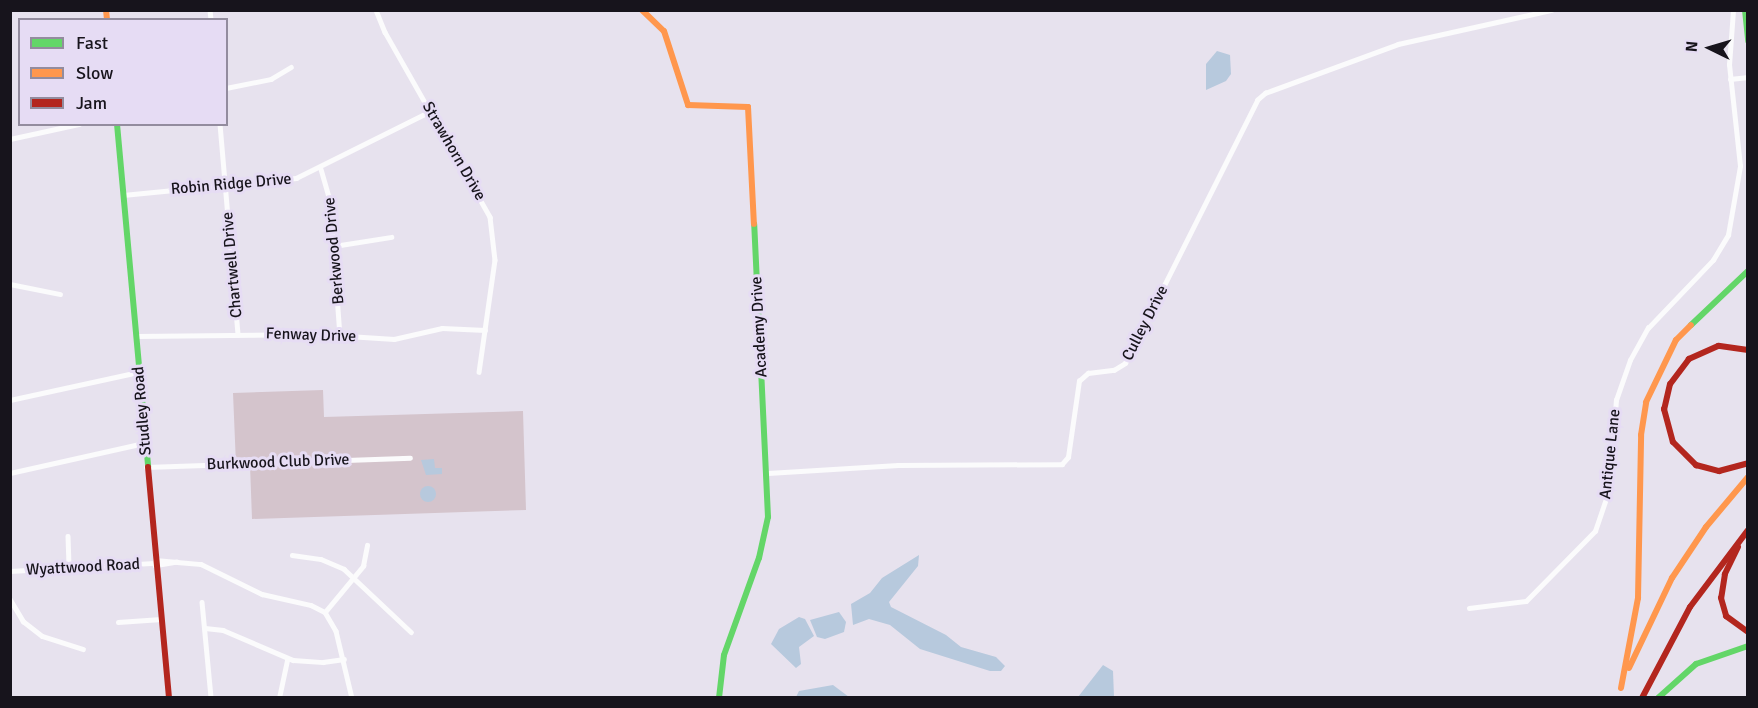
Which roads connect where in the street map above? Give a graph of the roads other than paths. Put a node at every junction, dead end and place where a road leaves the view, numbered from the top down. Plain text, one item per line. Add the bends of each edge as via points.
1 (376, 10) edge
2 (642, 10) edge
3 (1551, 10) edge
4 (1733, 10) edge
5 (1745, 10) edge
6 (1748, 41) edge
7 (291, 67) dead end
8 (1748, 77) edge
9 (1730, 79) junction
10 (228, 87) edge
11 (431, 111) junction
12 (70, 126) edge
13 (117, 126) edge
14 (220, 126) edge
15 (10, 139) edge
16 (321, 169) junction
17 (225, 185) junction
18 (123, 195) junction
19 (391, 237) dead end
20 (334, 246) junction
21 (1748, 271) edge
22 (10, 284) edge
23 (60, 294) dead end
24 (485, 330) junction
25 (238, 334) junction
26 (340, 335) junction
27 (135, 336) junction
28 (1748, 350) edge
29 (138, 372) junction
30 (479, 372) dead end
31 (10, 400) edge
32 (144, 443) junction
33 (410, 458) dead end
34 (1748, 463) edge
35 (146, 468) junction
36 (10, 473) edge
37 (768, 473) junction
38 (1748, 477) edge
39 (1745, 533) edge
40 (68, 536) dead end
41 (367, 545) dead end
42 (291, 555) dead end
43 (155, 563) junction
44 (69, 568) junction
45 (10, 571) edge
46 (355, 577) junction
47 (10, 599) edge
48 (202, 602) dead end
49 (1469, 608) dead end
50 (325, 612) junction
51 (161, 619) junction
52 (118, 622) dead end
53 (205, 628) junction
54 (411, 632) dead end
55 (1748, 632) edge
56 (1748, 646) edge
57 (83, 649) dead end
58 (287, 658) junction
59 (344, 659) junction
60 (1621, 688) junction
61 (169, 698) edge
62 (211, 698) edge
63 (279, 698) edge
64 (352, 698) edge
65 (719, 698) edge
66 (1618, 698) edge
67 (1642, 698) edge
68 (1658, 698) edge

1 - 11 street, Strawhorn Drive
2 - 37 main road, Academy Drive via 664,31 688,105 748,107
3 - 37 street, Culley Drive via 1398,44 1265,93 1257,100 1125,363 1114,370 1088,373 1079,381 1065,462 898,465
4 - 9 street, Antique Lane
5 - 6 main road
7 - 10 street via 271,79
8 - 9 street
9 - 49 street, Antique Lane via 1740,153 1731,227 1713,260 1655,320 1630,360 1616,400 1611,474 1602,519 1584,544 1532,597 1517,605
11 - 16 street, Robin Ridge Drive
11 - 24 street, Strawhorn Drive via 484,200 493,229 495,260
12 - 15 street
13 - 18 main road, Studley Road
14 - 17 street, Chartwell Drive
16 - 17 street, Robin Ridge Drive via 296,178
16 - 20 street, Berkwood Drive
17 - 18 street, Robin Ridge Drive
17 - 25 street, Chartwell Drive
18 - 27 main road, Studley Road
19 - 20 street
20 - 26 street, Berkwood Drive
21 - 60 main road via 1684,330 1662,362 1649,394 1641,435 1638,598
22 - 23 street
24 - 26 street, Fenway Drive via 442,328 394,339
24 - 30 street, Strawhorn Drive
25 - 26 street, Fenway Drive
25 - 27 street, Fenway Drive
27 - 29 main road, Studley Road
28 - 34 main road via 1718,346 1689,359 1672,379 1665,409 1673,442 1696,465 1719,471
29 - 31 street
29 - 32 main road, Studley Road
32 - 35 main road, Studley Road
32 - 36 street
33 - 35 street, Burkwood Club Drive
35 - 43 main road, Studley Road
37 - 65 main road, Academy Drive via 764,542 727,646
38 - 60 main road via 1706,527 1672,578
39 - 55 main road via 1725,574 1721,598 1726,616
39 - 67 main road via 1690,608
40 - 44 street
41 - 46 street via 365,561
42 - 46 street via 326,560
43 - 44 street, Wyattwood Road
43 - 50 street, Wyattwood Road via 201,564 262,594
43 - 51 main road, Studley Road
44 - 45 street, Wyattwood Road
46 - 50 street
46 - 54 street
47 - 57 street via 23,621 42,636
48 - 53 street
50 - 59 street via 335,627
51 - 52 street
51 - 61 main road, Studley Road
53 - 58 street via 223,630
53 - 62 street
56 - 68 main road via 1696,664
58 - 59 street via 323,663
58 - 63 street
59 - 64 street
60 - 66 main road

